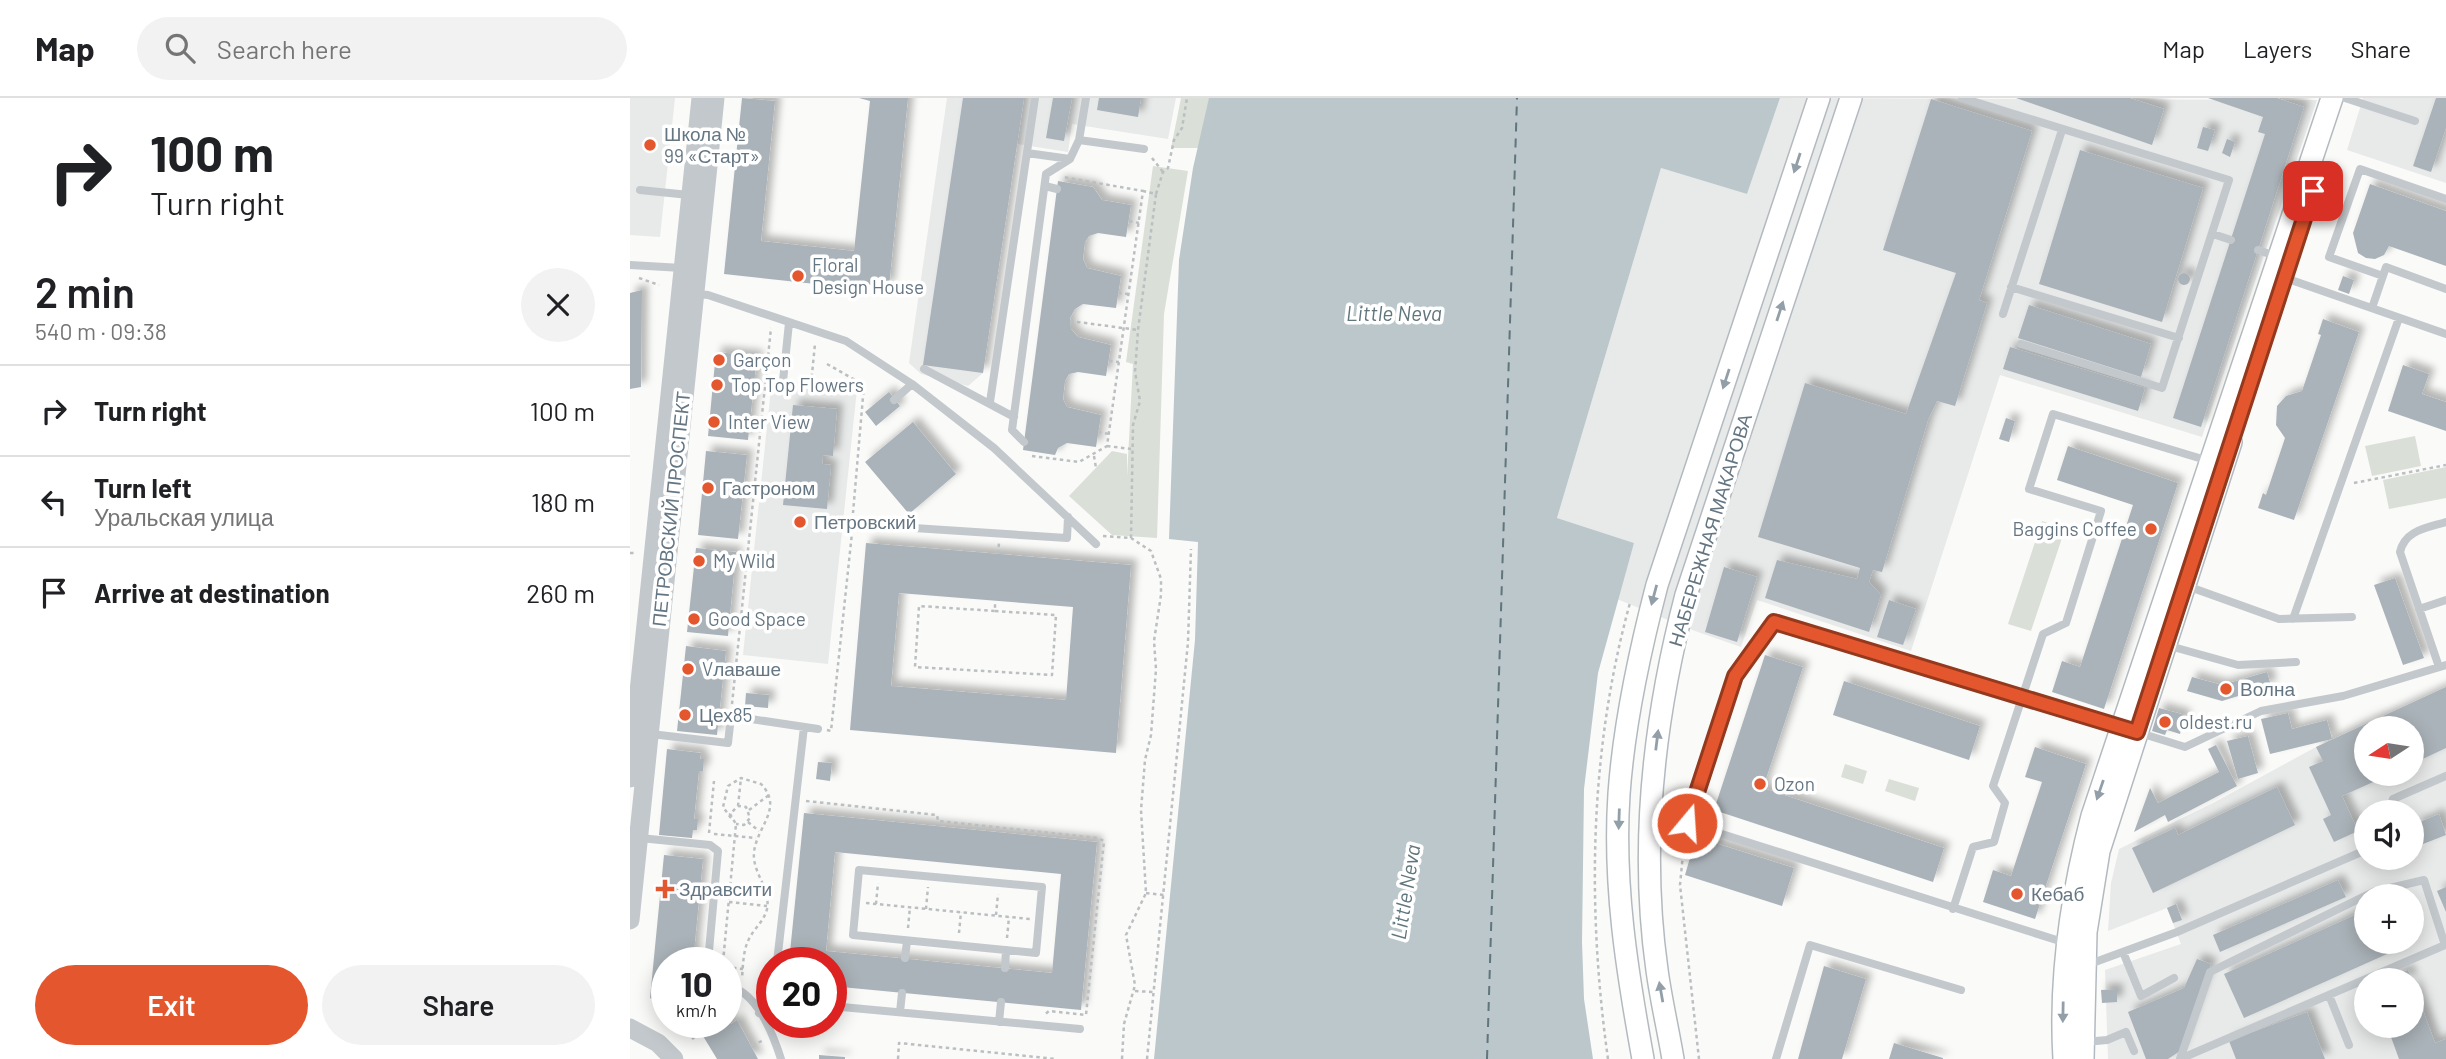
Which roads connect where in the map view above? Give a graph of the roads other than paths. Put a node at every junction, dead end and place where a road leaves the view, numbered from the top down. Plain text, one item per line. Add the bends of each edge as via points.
1 (701, 98) edge
2 (715, 98) edge
3 (1035, 98) edge
4 (1086, 98) edge
5 (1819, 98) edge
6 (1851, 98) edge
7 (1962, 98) edge
8 (2332, 98) edge
9 (2345, 98) edge
10 (2415, 121) dead end
11 (2062, 130) junction
12 (1079, 140) junction
13 (1144, 149) road end
14 (1027, 153) junction
15 (1070, 159) junction
16 (1045, 186) junction
17 (1057, 189) dead end
18 (640, 190) dead end
19 (697, 196) junction
20 (2446, 199) edge
21 (2213, 234) junction
22 (2231, 240) dead end
23 (2258, 250) dead end
24 (630, 265) edge
25 (682, 268) junction
26 (2282, 268) junction
27 (2383, 276) junction
28 (2011, 287) junction
29 (2446, 289) edge
30 (687, 292) junction
31 (2372, 308) junction
32 (1027, 314) junction
33 (2003, 314) dead end
34 (1039, 316) dead end
35 (2399, 318) junction
36 (789, 323) junction
37 (2446, 334) edge
38 (2179, 338) junction
39 (2021, 344) dead end
40 (924, 369) dead end
41 (783, 380) dead end
42 (912, 384) junction
43 (894, 400) dead end
44 (990, 402) junction
45 (1014, 417) junction
46 (1024, 442) dead end
47 (2209, 461) junction
48 (1068, 517) junction
49 (2446, 522) edge
50 (852, 524) road end
51 (1096, 544) dead end
52 (2184, 585) junction
53 (2446, 600) edge
54 (2419, 610) junction
55 (2352, 617) dead end
56 (2294, 619) junction
57 (2158, 641) junction
58 (2297, 662) dead end
59 (2442, 666) edge
60 (2022, 698) junction
61 (804, 727) junction
62 (818, 729) road end
63 (2129, 729) junction
64 (642, 733) junction
65 (2446, 776) edge
66 (630, 778) edge
67 (636, 799) edge
68 (2393, 800) edge
69 (638, 838) junction
70 (2354, 856) edge
71 (1953, 909) junction
72 (630, 920) edge
73 (907, 941) junction
74 (2076, 943) junction
75 (709, 947) edge
76 (779, 947) edge
77 (1006, 950) junction
78 (2123, 952) junction
79 (905, 958) dead end
80 (2074, 966) junction
81 (1005, 968) dead end
82 (2174, 978) dead end
83 (1961, 990) dead end
84 (742, 992) edge
85 (902, 992) dead end
86 (2329, 995) junction
87 (1001, 1002) dead end
88 (847, 1008) edge
89 (756, 1009) edge
90 (900, 1013) junction
91 (999, 1022) junction
92 (631, 1027) edge
93 (1080, 1029) dead end
94 (771, 1038) edge
95 (2349, 1045) dead end
96 (2083, 1051) edge
97 (2134, 1051) dead end
98 (674, 1059) edge
99 (781, 1059) edge
100 (1643, 1059) edge
101 (1673, 1059) edge
102 (1776, 1059) edge
103 (2064, 1059) edge
104 (2180, 1059) edge

1 - 19 street, ПЕТРОВСКИЙ ПРОСПЕКТ
2 - 19 street, ПЕТРОВСКИЙ ПРОСПЕКТ
3 - 14 lane
4 - 12 lane
5 -> 100 main road, НАБЕРЕЖНАЯ МАКАРОВА via 1657,585 1627,721 1619,795 1620,908
101 -> 6 main road, НАБЕРЕЖНАЯ МАКАРОВА via 1651,906 1650,797 1668,663 1686,595
7 - 11 lane
8 - 26 main road
9 - 10 lane
9 - 26 main road
11 - 21 lane via 2229,180
11 - 28 lane
12 - 13 lane
12 - 15 lane
14 - 15 lane
14 - 44 lane
15 - 16 lane via 1046,174
16 - 17 lane
16 - 32 lane
18 - 19 lane
19 - 25 street, ПЕТРОВСКИЙ ПРОСПЕКТ
19 - 30 street, ПЕТРОВСКИЙ ПРОСПЕКТ
20 - 27 lane via 2360,169 2329,257
21 - 22 lane
21 - 38 lane
23 - 26 lane
24 - 25 lane
25 - 30 street, ПЕТРОВСКИЙ ПРОСПЕКТ
26 - 31 lane
26 - 47 main road
26 - 52 main road
27 - 29 lane via 2386,267
27 - 31 lane
28 - 33 lane
28 - 38 lane
30 - 36 lane
30 - 64 street, ПЕТРОВСКИЙ ПРОСПЕКТ
31 - 35 lane
32 - 34 lane
32 - 45 lane
35 - 37 lane
35 - 56 lane
36 - 41 lane
36 - 42 lane via 846,341
38 - 39 lane via 2162,388
40 - 44 lane
42 - 43 lane
42 - 48 lane via 993,448
44 - 45 lane
45 - 46 lane via 1012,430
47 - 57 main road
47 - 60 lane via 2053,414 2029,489 2101,511 2066,624 2043,634
48 - 50 lane via 1067,538
48 - 51 lane
49 - 54 lane via 2410,534 2402,542 2400,552
52 - 56 lane via 2279,620
52 - 57 main road
53 - 54 lane
54 - 59 lane
55 - 56 lane
57 - 58 lane via 2238,665
57 - 63 main road
59 - 63 lane via 2343,696 2261,711 2185,747
60 - 63 lane
60 - 71 lane via 1993,786 2006,803 1994,842 1973,847
60 - 71 lane via 1774,622 1735,676 1687,823
61 - 62 lane
61 - 64 lane via 731,716 728,743
61 - 76 lane
63 - 74 main road via 2084,847
64 - 66 street, ПЕТРОВСКИЙ ПРОСПЕКТ
64 - 67 street, ПЕТРОВСКИЙ ПРОСПЕКТ
65 - 68 lane
67 - 69 street, ПЕТРОВСКИЙ ПРОСПЕКТ
69 - 72 street, ПЕТРОВСКИЙ ПРОСПЕКТ
69 - 75 lane via 715,847
70 - 78 lane
71 - 74 lane
73 - 77 lane
73 - 77 lane via 853,935 859,870 1042,887 1036,953
73 - 79 lane
74 - 80 main road
77 - 81 lane
78 - 80 lane
78 - 82 lane via 2141,996
80 - 96 main road
80 -> 103 main road
83 - 102 lane via 1810,945
84 - 89 lane
85 - 90 lane
86 - 95 lane
86 - 104 lane
86 - 104 lane via 2445,945 2424,880 2373,892 2210,972
87 - 91 lane
88 - 90 lane
90 - 91 lane
91 - 93 lane
92 - 98 street via 659,1043
94 - 99 lane
96 - 97 lane via 2126,1032

